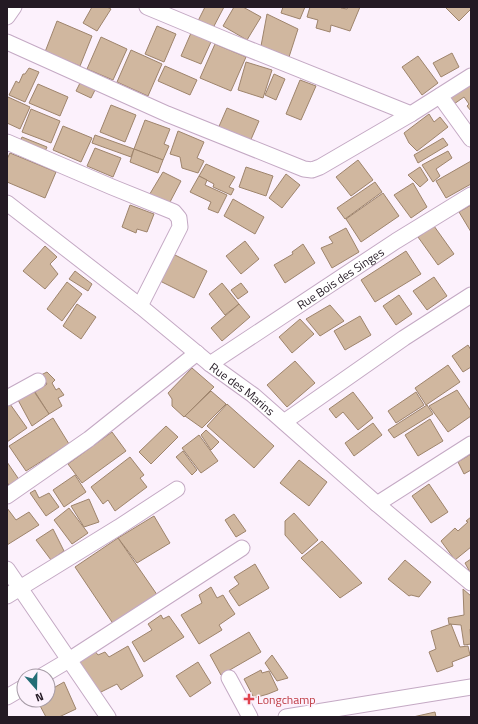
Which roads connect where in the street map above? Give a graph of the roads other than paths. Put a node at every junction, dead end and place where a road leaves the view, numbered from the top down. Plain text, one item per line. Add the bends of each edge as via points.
1 (14, 7) edge
2 (147, 7) edge
3 (7, 17) edge
4 (7, 42) edge
5 (471, 76) edge
6 (440, 96) junction
7 (411, 114) junction
8 (471, 139) edge
9 (7, 142) edge
10 (471, 195) edge
11 (7, 203) edge
12 (471, 295) edge
13 (140, 306) junction
14 (197, 353) junction
15 (210, 364) junction
16 (38, 381) dead end
17 (7, 398) edge
18 (284, 422) junction
19 (471, 444) edge
20 (177, 489) dead end
21 (7, 496) edge
22 (377, 504) junction
23 (242, 548) dead end
24 (7, 569) edge
25 (471, 583) edge
26 (21, 588) junction
27 (7, 596) edge
28 (70, 660) junction
29 (56, 668) edge
30 (229, 678) dead end
31 (471, 687) edge
32 (16, 692) edge
33 (7, 697) edge
34 (108, 717) edge
35 (250, 717) edge
36 (286, 717) edge

1 - 3 street
2 - 7 street
4 - 7 street via 167,114 304,169 320,167
5 - 6 street
6 - 7 street
6 - 8 street
9 - 13 street via 174,212 179,218 180,227
10 - 15 street, Rue Bois des Singes via 396,241
11 - 13 street, Rue des Marins
12 - 18 street via 404,338
13 - 14 street, Rue des Marins
14 - 15 street, Rue des Marins
14 - 21 street via 89,439
15 - 18 street, Rue des Marins via 253,395
16 - 17 street
18 - 22 street, Rue des Marins
19 - 22 street
20 - 26 street
22 - 25 street, Rue des Marins
23 - 28 street
24 - 26 street
26 - 27 street
26 - 28 street
28 - 29 street
28 - 34 street
30 - 35 street
31 - 36 street
32 - 33 street

